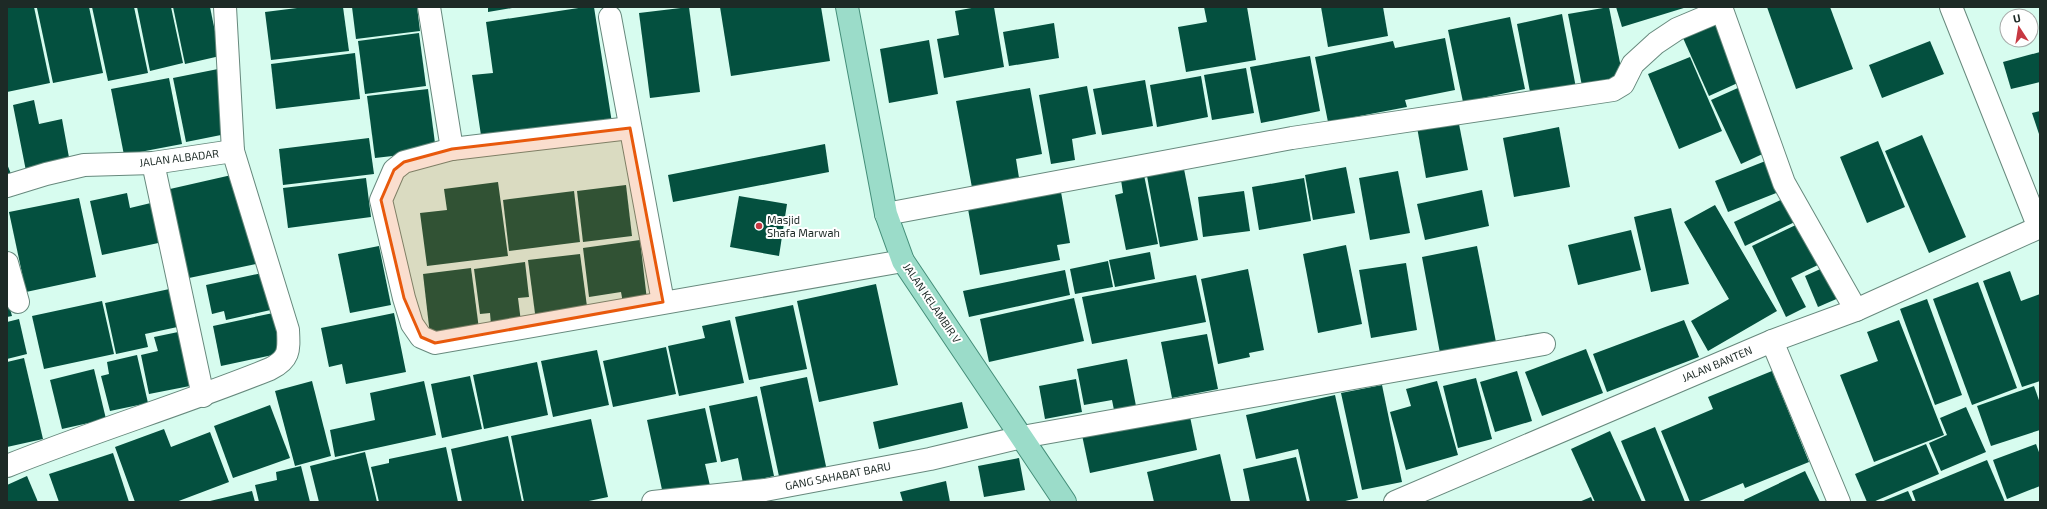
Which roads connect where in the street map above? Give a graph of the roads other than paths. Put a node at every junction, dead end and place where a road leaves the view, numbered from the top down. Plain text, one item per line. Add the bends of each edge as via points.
1 (225, 7) edge
2 (429, 7) edge
3 (847, 7) edge
4 (1951, 7) edge
5 (1722, 9) edge
6 (610, 17) dead end
7 (630, 128) junction
8 (452, 149) junction
9 (233, 151) junction
10 (153, 162) junction
11 (7, 186) edge
12 (886, 214) junction
13 (2040, 227) edge
14 (903, 261) junction
15 (7, 263) edge
16 (18, 302) dead end
17 (662, 302) junction
18 (1856, 310) junction
19 (1772, 341) junction
20 (1544, 344) dead end
21 (203, 396) junction
22 (1022, 437) junction
23 (7, 466) edge
24 (767, 496) edge
25 (653, 502) edge
26 (1065, 502) edge
27 (1395, 502) edge
28 (1839, 502) edge

1 - 9 street, JALAN ALBADAR
2 - 8 street
3 - 12 main road, JALAN KELAMBIR V
4 - 13 street
5 - 12 street via 1677,29 1656,43 1633,64 1622,84 1613,90 1292,138
5 - 18 street via 1784,183
6 - 7 street
7 - 8 street
7 - 17 street
8 - 17 street via 404,162 394,170 381,200 404,298 412,324 421,337 435,343
9 - 10 street, JALAN ALBADAR
9 - 21 street via 288,330 289,350 280,365
10 - 11 street, JALAN ALBADAR via 84,165
10 - 21 street
12 - 14 main road, JALAN KELAMBIR V
13 - 18 street, JALAN BANTEN
14 - 17 street
14 - 22 main road, JALAN KELAMBIR V
15 - 16 street
18 - 19 street, JALAN BANTEN
19 - 27 street, JALAN BANTEN
19 - 28 street
20 - 22 street, GANG SAHABAT BARU
21 - 23 street
22 - 24 street, GANG SAHABAT BARU
22 - 26 main road, JALAN KELAMBIR V
24 - 25 street, GANG SAHABAT BARU

